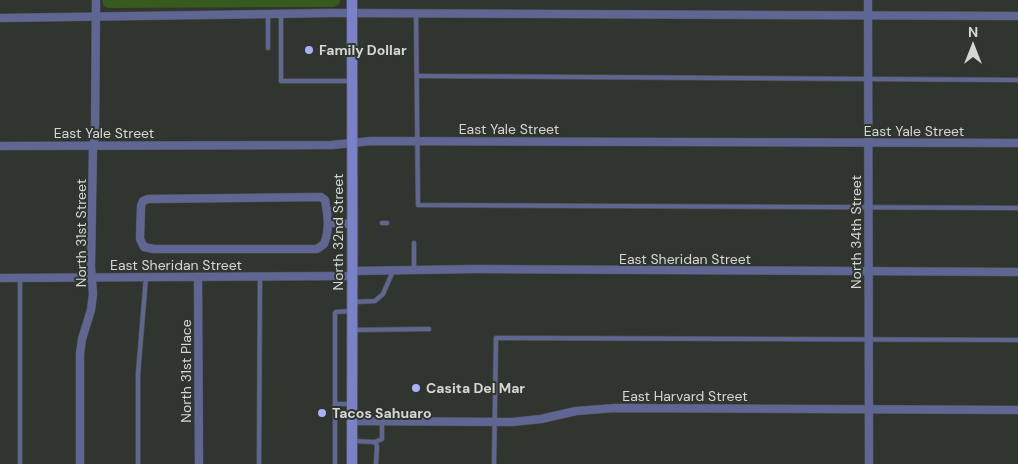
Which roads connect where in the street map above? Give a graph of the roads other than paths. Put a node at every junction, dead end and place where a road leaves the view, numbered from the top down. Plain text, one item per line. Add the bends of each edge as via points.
1 (96, 0) edge
2 (352, 0) edge
3 (868, 0) edge
4 (352, 13) junction
5 (268, 14) junction
6 (281, 14) junction
7 (416, 14) junction
8 (96, 16) junction
9 (868, 16) junction
10 (1018, 16) edge
11 (0, 18) edge
12 (268, 48) dead end
13 (417, 76) junction
14 (868, 79) junction
15 (1018, 80) edge
16 (352, 81) junction
17 (418, 141) junction
18 (352, 143) junction
19 (868, 143) junction
20 (1018, 143) edge
21 (93, 145) junction
22 (0, 146) edge
23 (869, 208) junction
24 (1018, 208) edge
25 (329, 223) junction
26 (382, 223) dead end
27 (387, 223) dead end
28 (352, 224) junction
29 (414, 243) dead end
30 (414, 270) junction
31 (393, 271) junction
32 (1018, 272) edge
33 (868, 273) junction
34 (352, 274) junction
35 (260, 276) junction
36 (146, 277) junction
37 (198, 277) junction
38 (0, 278) edge
39 (20, 278) junction
40 (93, 278) junction
41 (352, 306) junction
42 (430, 329) dead end
43 (353, 330) junction
44 (869, 340) junction
45 (1018, 340) edge
46 (335, 404) junction
47 (354, 404) junction
48 (868, 410) junction
49 (1018, 410) edge
50 (353, 421) junction
51 (382, 421) junction
52 (494, 422) junction
53 (352, 441) junction
54 (375, 442) junction
55 (20, 464) edge
56 (80, 464) edge
57 (138, 464) edge
58 (199, 464) edge
59 (259, 464) edge
60 (335, 464) edge
61 (352, 464) edge
62 (376, 464) edge
63 (494, 464) edge
64 (868, 464) edge

1 - 8 street, North 31st Street
2 - 4 main road, North 32nd Street
3 - 9 street, North 34th Street
4 - 6 street
4 - 7 street
4 - 16 main road, North 32nd Street
5 - 6 street
5 - 8 street
5 - 12 lane
6 - 16 lane via 281,81
7 - 9 street
7 - 13 lane
8 - 11 street
8 - 21 street, North 31st Street
9 - 10 street
9 - 14 street, North 34th Street
13 - 14 lane
13 - 17 lane
14 - 15 lane
14 - 19 street, North 34th Street
16 - 18 main road, North 32nd Street
17 - 18 street, East Yale Street
17 - 19 street, East Yale Street
17 - 23 lane via 418,205
18 - 21 street, East Yale Street
18 - 28 main road, North 32nd Street
19 - 20 street, East Yale Street
19 - 23 street, North 34th Street
21 - 22 street, East Yale Street
21 - 40 street, North 31st Street
23 - 24 lane
23 - 33 street, North 34th Street
25 - 25 street via 325,200 321,197 148,199 140,206 140,239 144,246 154,249 317,249 324,244
25 - 28 street
26 - 27 lane
28 - 34 main road, North 32nd Street
29 - 30 lane
30 - 31 street, East Sheridan Street
30 - 33 street, East Sheridan Street
31 - 34 street, East Sheridan Street
31 - 41 lane via 383,294 375,301
32 - 33 street, East Sheridan Street
33 - 44 street, North 34th Street
34 - 35 street, East Sheridan Street
34 - 41 main road, North 32nd Street
35 - 37 street, East Sheridan Street
35 - 59 lane
36 - 37 street, East Sheridan Street
36 - 40 street, East Sheridan Street
36 - 57 lane via 138,374
37 - 58 street, North 31st Place
38 - 39 street, East Sheridan Street
39 - 40 street, East Sheridan Street
39 - 55 lane
40 - 56 street, North 31st Street via 92,310 80,354
41 - 43 main road, North 32nd Street
41 - 46 lane via 335,314
42 - 43 lane
43 - 47 main road, North 32nd Street
44 - 45 lane
44 - 48 street, North 34th Street
44 - 52 lane via 496,338
46 - 47 lane
46 - 60 lane
47 - 50 main road, North 32nd Street
48 - 49 street, East Harvard Street
48 - 52 street, East Harvard Street via 615,408 576,411 528,421
48 - 64 street, North 34th Street
50 - 51 street, East Harvard Street
50 - 53 main road, North 32nd Street
51 - 52 street, East Harvard Street
51 - 54 lane via 382,439
52 - 63 lane
53 - 54 lane
53 - 61 main road, North 32nd Street
54 - 62 lane

